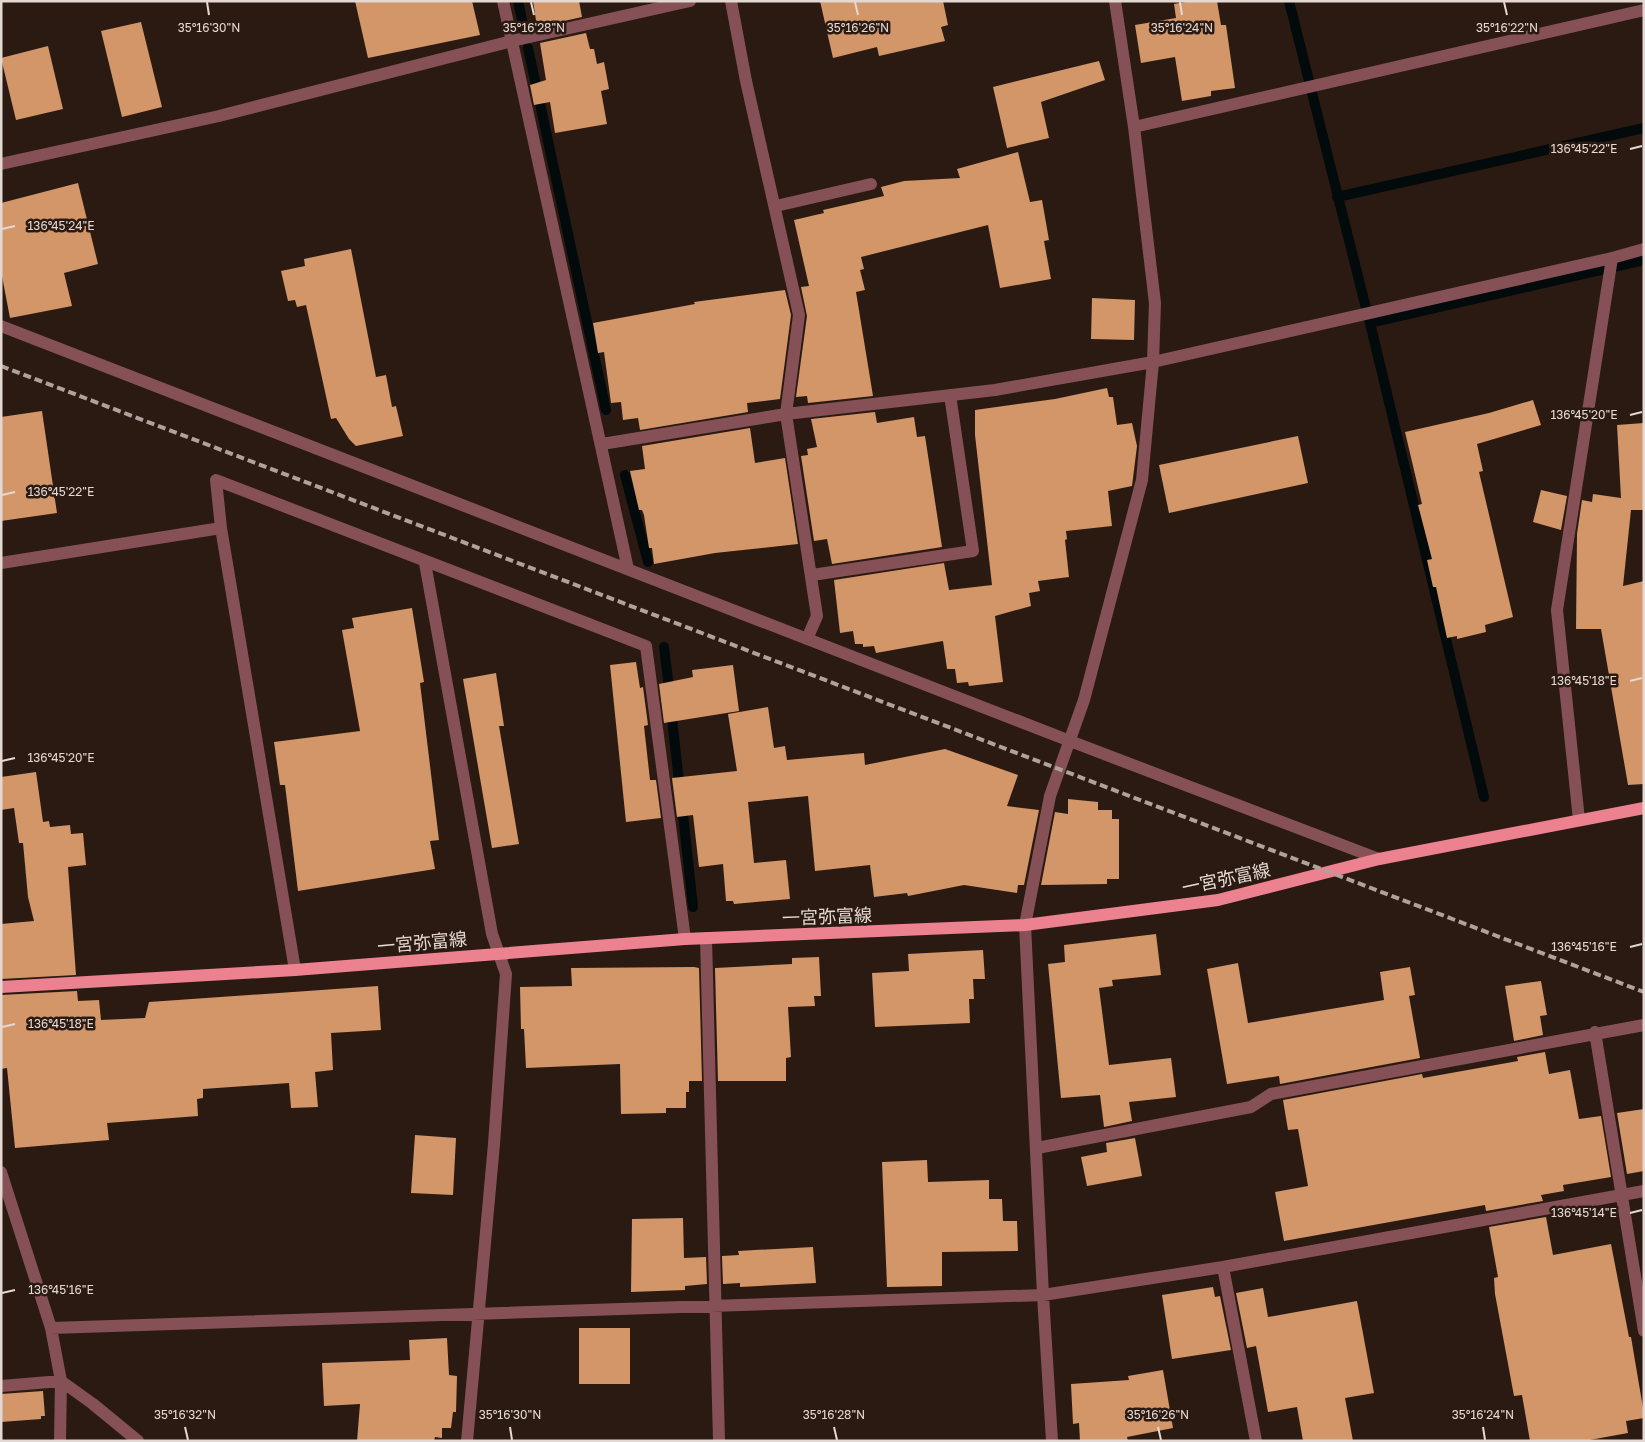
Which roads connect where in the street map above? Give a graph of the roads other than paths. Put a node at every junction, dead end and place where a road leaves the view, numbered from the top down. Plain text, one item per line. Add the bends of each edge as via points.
1 (503, 1) edge
2 (690, 1) edge
3 (731, 1) edge
4 (1115, 1) edge
5 (1644, 10) edge
6 (512, 41) junction
7 (1134, 127) junction
8 (1, 164) edge
9 (871, 184) dead end
10 (776, 206) junction
11 (1644, 248) edge
12 (1612, 258) junction
13 (1, 326) edge
14 (1153, 362) junction
15 (950, 395) junction
16 (786, 414) junction
17 (602, 444) junction
18 (221, 528) junction
19 (1, 563) edge
20 (425, 563) junction
21 (628, 570) junction
22 (812, 575) junction
23 (807, 639) junction
24 (1070, 741) junction
25 (1644, 808) edge
26 (1579, 820) junction
27 (1379, 859) junction
28 (1025, 925) junction
29 (706, 938) junction
30 (685, 939) junction
31 (499, 953) junction
32 (296, 970) junction
33 (1, 987) edge
34 (1644, 1025) edge
35 (1595, 1032) junction
36 (1037, 1148) junction
37 (1, 1172) edge
38 (1644, 1191) edge
39 (1620, 1196) junction
40 (1223, 1267) junction
41 (1042, 1295) junction
42 (717, 1307) junction
43 (479, 1313) junction
44 (51, 1328) junction
45 (1644, 1331) edge
46 (61, 1381) junction
47 (1, 1386) edge
48 (60, 1441) edge
49 (138, 1441) edge
50 (467, 1441) edge
51 (719, 1441) edge
52 (1052, 1441) edge
53 (1256, 1441) edge

1 - 6 street
2 - 6 street
3 - 10 street via 746,81
4 - 7 street
5 - 7 street
6 - 8 street via 219,116
6 - 17 street
7 - 14 street via 1155,303
9 - 10 street
10 - 16 street via 799,315
11 - 12 street
12 - 14 street
12 - 26 street via 1557,610
13 - 21 street
14 - 15 street
14 - 24 street via 1142,480 1084,700
15 - 16 street
15 - 22 street via 973,551
16 - 17 street
16 - 22 street
17 - 21 street
18 - 19 street
18 - 20 street via 216,480
18 - 32 street
20 - 30 street via 646,646
20 - 31 street via 492,934
21 - 23 street
22 - 23 street via 817,616
23 - 24 street
24 - 27 street
24 - 28 street via 1050,796
25 - 26 main road, 一宮弥富線
26 - 27 main road, 一宮弥富線
27 - 28 main road, 一宮弥富線 via 1218,900
28 - 29 main road, 一宮弥富線
28 - 36 street
29 - 30 main road, 一宮弥富線
29 - 42 street
30 - 31 main road, 一宮弥富線
31 - 32 main road, 一宮弥富線
31 - 43 street via 506,974
32 - 33 main road, 一宮弥富線
34 - 35 street
35 - 36 street via 1271,1094 1251,1107
35 - 39 street
36 - 41 street
37 - 44 street
38 - 39 street
39 - 40 street
39 - 45 street
40 - 41 street
40 - 53 street
41 - 42 street
41 - 52 street
42 - 43 street
42 - 51 street
43 - 44 street
43 - 50 street
44 - 46 street
46 - 47 street
46 - 48 street
46 - 49 street

